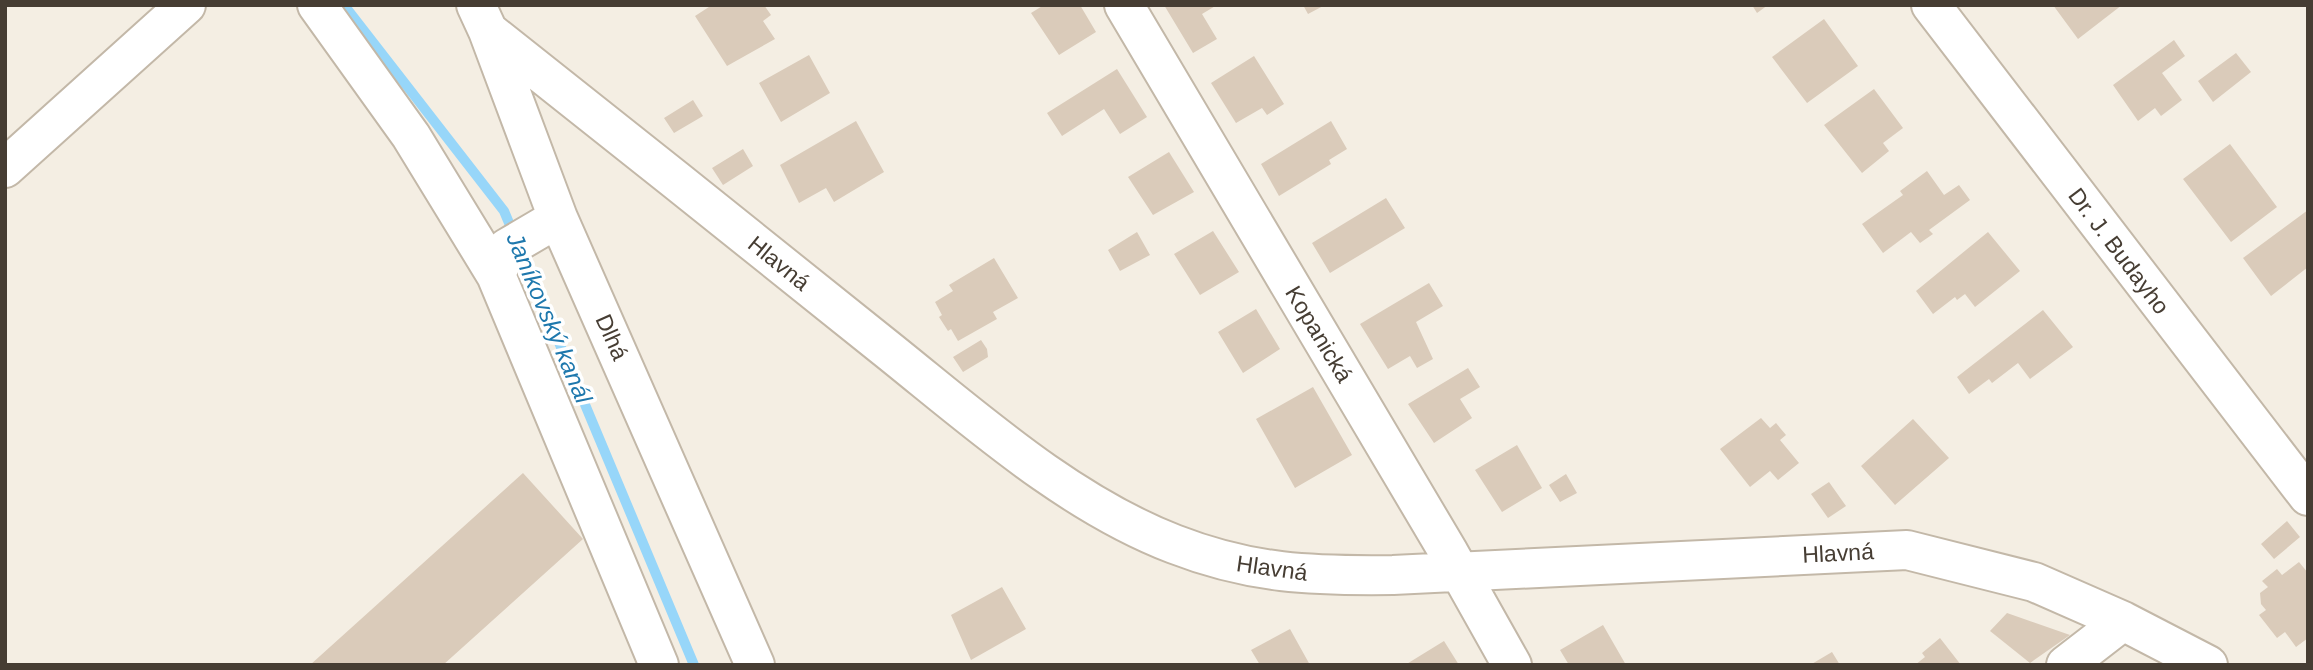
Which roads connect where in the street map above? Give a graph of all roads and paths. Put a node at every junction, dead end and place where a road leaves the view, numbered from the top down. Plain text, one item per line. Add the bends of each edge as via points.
1 (186, 5) edge
2 (317, 5) edge
3 (1124, 5) edge
4 (1931, 5) edge
5 (482, 18) edge
6 (5, 168) edge
7 (523, 244) junction
8 (2307, 492) edge
9 (1459, 572) junction
10 (2123, 621) junction
11 (659, 665) edge
12 (755, 665) edge
13 (1512, 665) edge
14 (2066, 665) edge
15 (2208, 665) edge

1 - 6 street
2 - 7 street via 411,136
3 - 9 street, Kopanická
4 - 8 street, Dr. J. Budayho
5 - 7 street, Dlhá
5 - 9 street, Hlavná via 1025,459 1121,522 1213,558 1261,569 1336,575
7 - 11 street
7 - 12 street, Dlhá
9 - 10 street, Hlavná via 1908,550 2034,582
9 - 13 street, Kopanická
10 - 14 street
10 - 15 street, Hlavná

